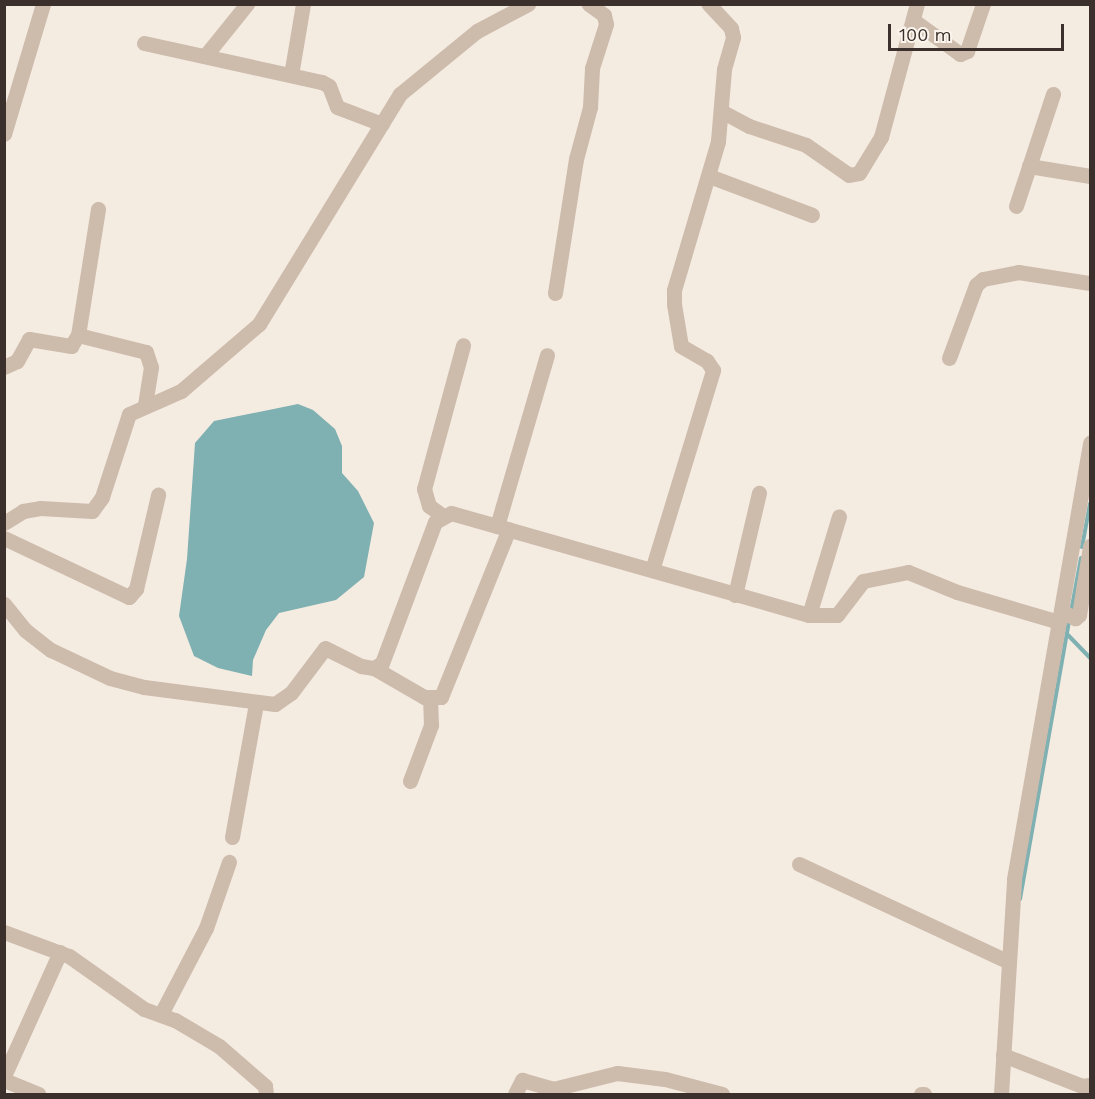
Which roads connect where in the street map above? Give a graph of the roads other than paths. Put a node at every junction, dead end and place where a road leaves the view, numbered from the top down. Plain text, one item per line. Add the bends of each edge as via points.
1 (43, 4) edge
2 (247, 4) edge
3 (303, 4) edge
4 (528, 4) edge
5 (589, 4) edge
6 (709, 4) edge
7 (918, 4) edge
8 (983, 4) edge
9 (913, 20) junction
10 (144, 43) dead end
11 (205, 56) junction
12 (291, 75) junction
13 (1053, 94) dead end
14 (721, 111) junction
15 (378, 132) junction
16 (4, 134) edge
17 (1029, 166) junction
18 (709, 176) junction
19 (1090, 177) edge
20 (1016, 206) dead end
21 (98, 209) dead end
22 (812, 215) dead end
23 (1090, 283) edge
24 (555, 293) dead end
25 (78, 335) junction
26 (463, 345) dead end
27 (547, 355) dead end
28 (949, 358) dead end
29 (4, 367) edge
30 (145, 405) junction
31 (1090, 442) edge
32 (759, 493) dead end
33 (158, 495) dead end
34 (443, 516) junction
35 (839, 516) dead end
36 (4, 523) edge
37 (503, 527) junction
38 (4, 538) edge
39 (1090, 546) edge
40 (652, 570) junction
41 (735, 595) junction
42 (4, 604) edge
43 (810, 615) junction
44 (1066, 616) junction
45 (374, 668) junction
46 (430, 698) junction
47 (256, 703) junction
48 (410, 781) dead end
49 (232, 837) dead end
50 (229, 862) dead end
51 (799, 864) dead end
52 (4, 932) edge
53 (60, 952) junction
54 (1008, 961) junction
55 (161, 1014) junction
56 (1010, 1057) junction
57 (4, 1078) edge
58 (1090, 1085) edge
59 (38, 1095) edge
60 (266, 1095) edge
61 (514, 1095) edge
62 (722, 1095) edge
63 (1000, 1095) edge

1 - 16 street
2 - 11 street via 238,21
3 - 12 street
4 - 15 street via 477,31 400,94
5 - 24 street via 604,15 606,24 592,68 590,107 576,159
6 - 14 street via 731,28 733,37 724,69
7 - 9 street
8 - 9 street via 967,51 960,54
9 - 14 street via 881,136 859,174 849,175 806,145 749,126
10 - 11 street
11 - 12 street
12 - 15 street via 329,86 337,107
13 - 17 street
14 - 18 street
15 - 30 street via 259,324 181,392
17 - 19 street
17 - 20 street
18 - 22 street
18 - 40 street via 674,290 674,304 681,346 711,364 713,370
21 - 25 street
23 - 28 street via 1018,272 983,279 976,285
25 - 29 street via 71,345 27,340 17,361
25 - 30 street via 146,352 151,367
26 - 34 street via 424,489 429,506
27 - 37 street
30 - 36 street via 129,414 122,426 102,497 92,511 40,508 23,511
31 - 44 street
32 - 41 street
33 - 38 street via 136,589 129,597
34 - 37 street via 451,513
34 - 45 street via 435,522 382,663
35 - 43 street
37 - 40 street
37 - 46 street via 444,692
39 - 44 street
40 - 41 street
41 - 43 street
42 - 47 street via 25,630 51,650 110,678 144,687
43 - 44 street via 837,615 863,581 908,572 957,592
44 - 54 street via 1014,879
45 - 46 street
45 - 47 street via 361,666 325,648 283,700 275,704
46 - 48 street via 431,724
47 - 49 street
50 - 55 street via 206,928
51 - 54 street
52 - 53 street
53 - 55 street via 144,1009
53 - 57 street
54 - 56 street
55 - 60 street via 234,1057 265,1086
56 - 58 street via 1082,1086
56 - 63 street
57 - 59 street
61 - 62 street via 522,1080 553,1089 617,1073

